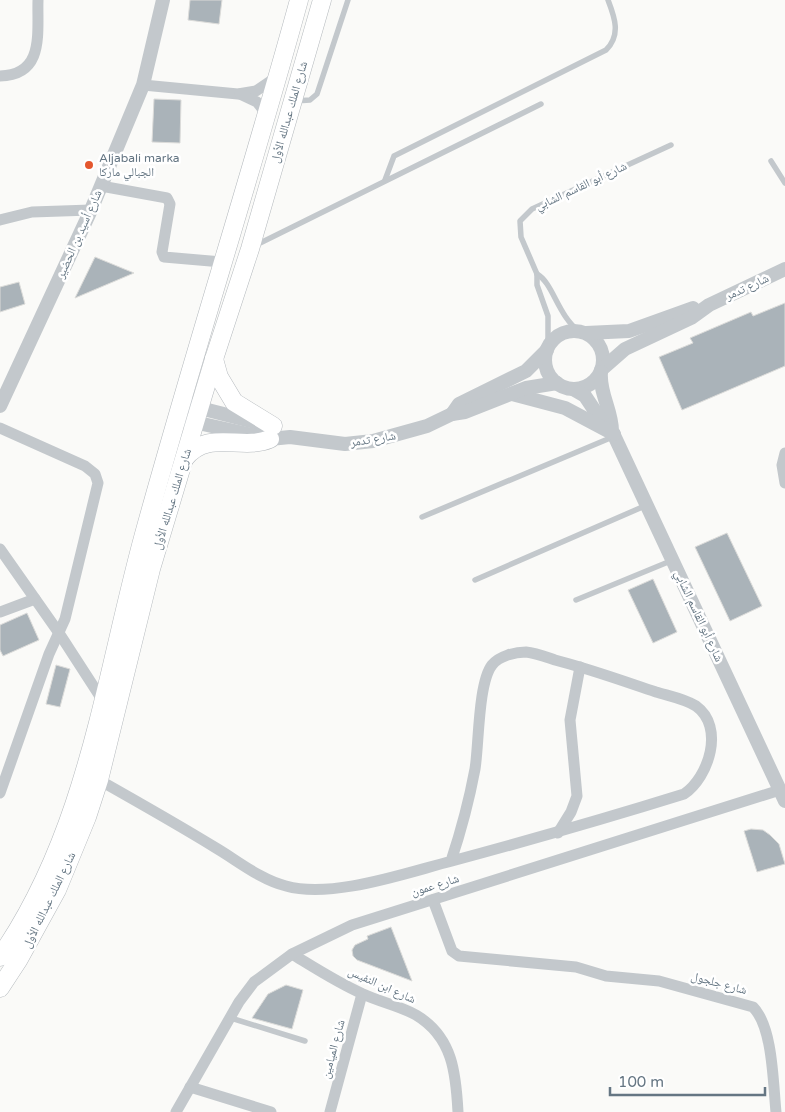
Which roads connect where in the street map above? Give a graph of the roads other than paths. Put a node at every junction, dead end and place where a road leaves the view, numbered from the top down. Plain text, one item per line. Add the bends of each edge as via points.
1 (38, 0) edge
2 (163, 0) edge
3 (299, 0) edge
4 (322, 0) edge
5 (348, 0) edge
6 (608, 0) edge
7 (0, 76) edge
8 (278, 76) junction
9 (143, 85) junction
10 (238, 94) junction
11 (293, 101) junction
12 (541, 104) dead end
13 (266, 115) junction
14 (671, 145) dead end
15 (772, 161) dead end
16 (385, 180) junction
17 (785, 183) edge
18 (101, 186) junction
19 (91, 210) junction
20 (0, 220) edge
21 (250, 249) junction
22 (222, 262) junction
23 (785, 269) edge
24 (537, 274) junction
25 (709, 305) junction
26 (583, 332) junction
27 (548, 348) junction
28 (214, 360) junction
29 (601, 371) junction
30 (557, 384) junction
31 (573, 389) junction
32 (512, 394) junction
33 (0, 406) edge
34 (178, 410) junction
35 (452, 414) junction
36 (198, 415) junction
37 (0, 428) edge
38 (272, 432) junction
39 (614, 434) junction
40 (785, 453) edge
41 (184, 459) junction
42 (785, 483) edge
43 (647, 505) junction
44 (422, 517) dead end
45 (0, 549) edge
46 (673, 560) junction
47 (475, 580) dead end
48 (35, 599) junction
49 (576, 600) dead end
50 (0, 612) edge
51 (59, 633) junction
52 (580, 667) junction
53 (102, 701) junction
54 (92, 777) junction
55 (0, 794) edge
56 (783, 796) edge
57 (558, 833) junction
58 (450, 861) junction
59 (433, 900) junction
60 (292, 954) junction
61 (0, 957) edge
62 (0, 988) edge
63 (362, 994) junction
64 (231, 1018) junction
65 (306, 1041) dead end
66 (190, 1088) junction
67 (176, 1112) edge
68 (271, 1112) edge
69 (330, 1112) edge
70 (458, 1112) edge
71 (776, 1112) edge

1 - 7 street via 33,59 29,66 12,76
2 - 9 street, شارع أسيد بن الحضير
3 - 8 main road, شارع الملك عبدالله الأول
4 - 11 main road, شارع الملك عبدالله الأول
5 - 11 lane via 317,94 310,100
6 - 16 lane via 615,16 615,35 606,50 394,156
8 - 10 street via 256,91
8 - 13 main road, شارع الملك عبدالله الأول
9 - 10 street
9 - 18 street, شارع أسيد بن الحضير
10 - 13 street via 257,102
11 - 21 main road, شارع الملك عبدالله الأول
12 - 16 lane
13 - 22 main road, شارع الملك عبدالله الأول
14 - 24 lane, شارع أبو القاسم الشابي via 525,214 520,221 521,238
15 - 17 lane
16 - 21 lane
18 - 19 street, شارع أسيد بن الحضير
18 - 22 street via 163,196 169,200 164,256
19 - 20 street via 32,212
19 - 33 street, شارع أسيد بن الحضير
21 - 28 main road, شارع الملك عبدالله الأول
22 - 34 main road, شارع الملك عبدالله الأول
23 - 25 street, شارع تدمر
24 - 26 lane, شارع أبو القاسم الشابي via 545,281 564,317
24 - 27 lane, شارع أبو القاسم الشابي via 549,323
25 - 26 street, شارع تدمر via 628,331
25 - 29 street, شارع تدمر via 691,318 625,349
26 - 27 street via 561,334
26 - 29 street via 599,345 603,362
27 - 30 street via 547,371
27 - 35 street, شارع تدمر via 526,371 459,404
28 - 36 main road, شارع الملك عبدالله الأول
28 - 38 main road via 223,386 234,402
29 - 31 street via 589,385
29 - 39 street, شارع أبو القاسم الشابي via 601,388
30 - 31 street
30 - 32 street, شارع تدمر via 534,386
31 - 39 street, شارع أبو القاسم الشابي via 585,396 603,424
32 - 35 street, شارع تدمر
32 - 39 street via 565,408
34 - 36 street, شارع تدمر
34 - 53 main road, شارع الملك عبدالله الأول
35 - 38 street, شارع تدمر via 427,426 373,441 345,444
36 - 38 street, شارع تدمر
36 - 41 main road, شارع الملك عبدالله الأول
37 - 51 street via 85,466 97,479 98,488
38 - 41 main road via 258,443 211,442 199,446
39 - 43 street, شارع أبو القاسم الشابي
39 - 44 lane
40 - 42 street via 782,465
41 - 54 main road, شارع الملك عبدالله الأول
43 - 46 street, شارع أبو القاسم الشابي
43 - 47 lane
45 - 48 street
46 - 49 lane
46 - 56 street, شارع أبو القاسم الشابي
48 - 50 street
48 - 51 street
51 - 53 street
51 - 55 street via 48,654
52 - 57 street via 570,720 577,796
52 - 57 street via 694,705 709,721 710,756 695,787 684,794
52 - 58 street via 527,652 503,656 492,665 483,693 474,769 461,830
53 - 54 main road, شارع الملك عبدالله الأول
54 - 58 street via 284,886 322,890 384,879
54 - 61 main road, شارع الملك عبدالله الأول via 48,874
54 - 62 main road, شارع الملك عبدالله الأول via 73,854 24,951
56 - 59 street, شارع عمون
57 - 58 street
59 - 60 street, شارع عمون via 352,925
59 - 71 street, شارع جلجول via 452,951 459,956 576,967 606,976 659,982 744,1003 759,1013 766,1030
60 - 63 street, شارع ابن النفيس
60 - 64 street, شارع عمون via 254,982
63 - 69 street, شارع الميامين
63 - 70 street, شارع ابن النفيس via 415,1015 442,1038 451,1056 456,1078
64 - 65 lane
64 - 66 street, شارع عمون
66 - 67 street, شارع عمون
66 - 68 street

